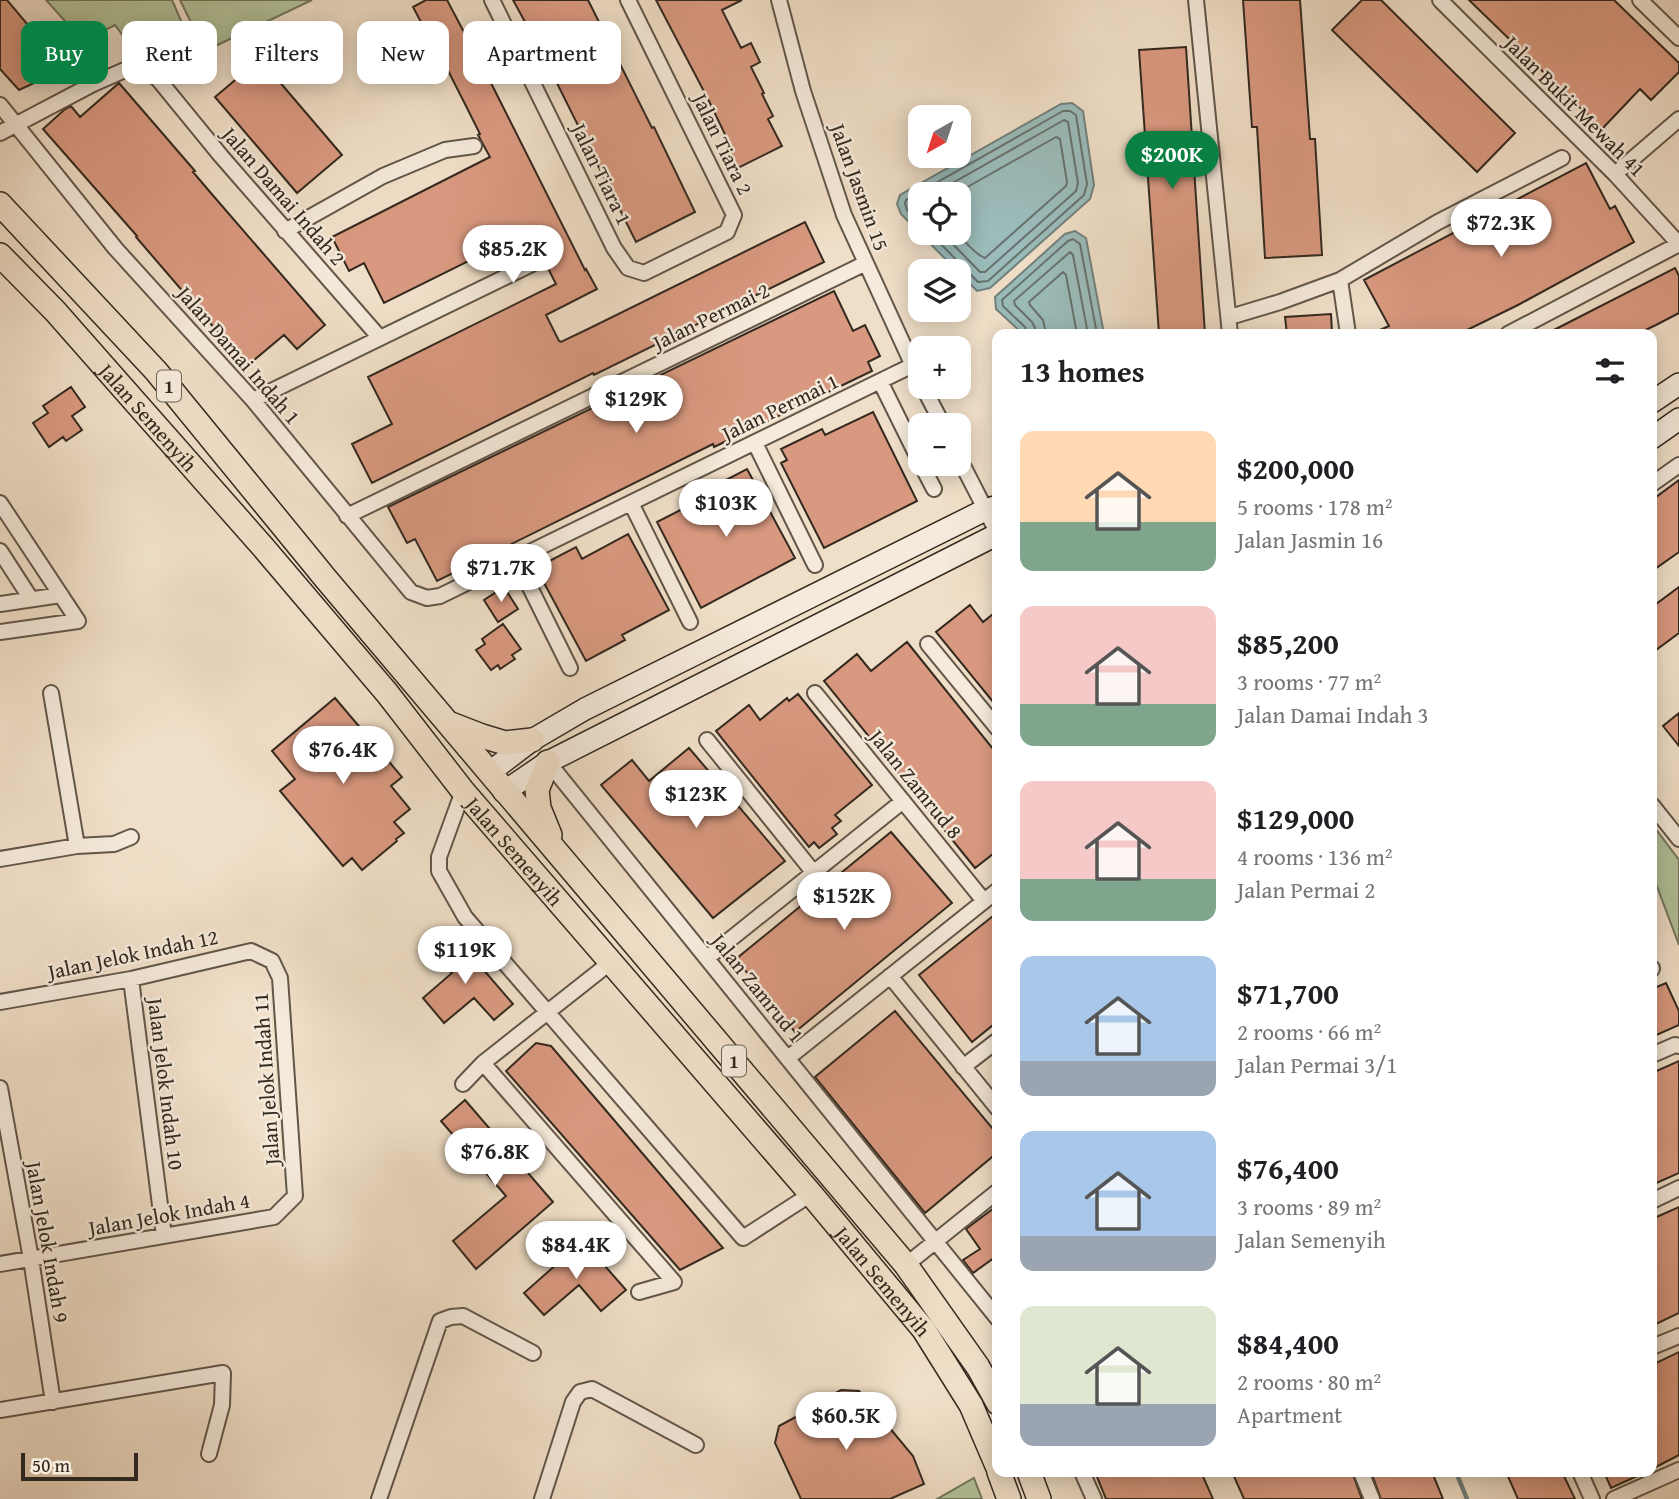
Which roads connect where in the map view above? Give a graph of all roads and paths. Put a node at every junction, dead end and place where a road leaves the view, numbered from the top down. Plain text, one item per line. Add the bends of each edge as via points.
1 (492, 0) edge
2 (628, 0) edge
3 (779, 0) edge
4 (1196, 0) edge
5 (1440, 0) edge
6 (1640, 0) edge
7 (1679, 38) edge
8 (0, 105) edge
9 (1679, 119) edge
10 (15, 125) junction
11 (0, 133) edge
12 (474, 146) dead end
13 (1562, 158) dead end
14 (1615, 174) junction
15 (0, 204) edge
16 (285, 231) junction
17 (727, 232) joint
18 (1679, 244) edge
19 (0, 256) edge
20 (866, 263) junction
21 (532, 264) dead end
22 (1340, 280) junction
23 (1230, 317) junction
24 (1230, 329) edge
25 (1347, 329) edge
26 (1518, 329) edge
27 (380, 338) junction
28 (908, 354) edge
29 (908, 367) edge
30 (880, 381) junction
31 (1679, 384) edge
32 (1657, 399) edge
33 (253, 400) junction
34 (1679, 419) edge
35 (1657, 434) edge
36 (908, 437) edge
37 (755, 443) junction
38 (1679, 465) edge
39 (928, 476) edge
40 (971, 476) edge
41 (1657, 480) edge
42 (934, 489) dead end
43 (0, 503) edge
44 (631, 503) junction
45 (991, 508) edge
46 (347, 516) junction
47 (992, 537) edge
48 (0, 551) edge
49 (516, 559) junction
50 (815, 565) dead end
51 (61, 595) junction
52 (440, 596) joint
53 (31, 599) junction
54 (0, 604) edge
55 (690, 622) dead end
56 (0, 632) edge
57 (928, 643) dead end
58 (570, 668) dead end
59 (51, 692) dead end
60 (815, 692) dead end
61 (387, 693) junction
62 (992, 722) edge
63 (448, 723) junction
64 (532, 740) junction
65 (707, 740) dead end
66 (548, 762) junction
67 (494, 784) junction
68 (463, 791) junction
69 (903, 801) junction
70 (1657, 811) edge
71 (131, 837) dead end
72 (1679, 839) edge
73 (78, 846) junction
74 (561, 856) junction
75 (0, 859) edge
76 (814, 873) junction
77 (992, 895) edge
78 (984, 901) junction
79 (582, 927) junction
80 (707, 958) junction
81 (272, 961) joint
82 (611, 962) junction
83 (890, 976) junction
84 (131, 979) junction
85 (0, 1002) edge
86 (547, 1013) junction
87 (992, 1045) edge
88 (1679, 1046) edge
89 (1657, 1053) edge
90 (788, 1058) junction
91 (483, 1063) junction
92 (963, 1067) junction
93 (463, 1084) dead end
94 (0, 1088) edge
95 (992, 1102) edge
96 (1679, 1188) edge
97 (811, 1194) junction
98 (295, 1196) joint
99 (992, 1196) edge
100 (1657, 1198) edge
101 (164, 1236) junction
102 (936, 1241) junction
103 (31, 1259) junction
104 (0, 1264) edge
105 (906, 1265) junction
106 (639, 1292) dead end
107 (992, 1312) edge
108 (1679, 1336) edge
109 (1657, 1345) edge
110 (533, 1353) dead end
111 (992, 1392) edge
112 (54, 1402) junction
113 (0, 1410) edge
114 (696, 1445) dead end
115 (209, 1454) dead end
116 (992, 1456) edge
117 (1679, 1470) edge
118 (1001, 1477) edge
119 (1032, 1477) edge
120 (1084, 1477) edge
121 (1363, 1477) edge
122 (1582, 1477) edge
123 (379, 1499) edge
124 (542, 1499) edge
125 (1009, 1499) edge
126 (1039, 1499) edge
127 (1094, 1499) edge
128 (1372, 1499) edge
129 (1592, 1499) edge
130 (1614, 1499) edge

1 - 17 street, Jalan Tiara 1 via 628,268 644,273
2 - 17 street, Jalan Tiara 2 via 734,215
3 - 20 street, Jalan Jasmin 15 via 844,215
4 - 23 street
5 - 14 street, Jalan Bukit Mewah 41
6 - 7 street
8 - 10 street, Jalan Damai Indah 1
9 - 14 street
10 - 11 street
10 - 16 street, Jalan Damai Indah 2 via 127,69 144,70 159,79
10 - 33 street, Jalan Damai Indah 1 via 115,248
12 - 16 street via 445,150 383,176
13 - 22 street via 1438,222
14 - 18 street, Jalan Bukit Mewah 41
15 - 63 main road, Jalan Semenyih / 1 via 156,371
16 - 27 street, Jalan Damai Indah 2
18 - 26 street
19 - 61 main road, Jalan Semenyih / 1 via 150,417
20 - 28 street, Jalan Jasmin 15
20 - 46 street, Jalan Permai 2
21 - 27 street
22 - 23 street
22 - 25 street
23 - 24 street
27 - 33 street
29 - 30 street, Jalan Permai 1
30 - 36 street
30 - 37 street, Jalan Permai 1
31 - 32 street
33 - 46 street, Jalan Damai Indah 1
34 - 35 street
37 - 44 street, Jalan Permai 1
37 - 50 street
38 - 41 street
39 - 42 street
40 - 45 street
43 - 51 street
44 - 49 street, Jalan Permai 1
44 - 55 street
45 - 64 street
46 - 52 street, Jalan Damai Indah 1 via 411,592 427,598
47 - 66 street
48 - 53 street
49 - 52 street, Jalan Permai 1
49 - 58 street
51 - 53 street
51 - 56 street via 78,621
53 - 54 street
57 - 62 street
59 - 73 street
60 - 69 street, Jalan Zamrud 8
61 - 67 main road via 427,728 471,781 480,787
61 - 68 main road, Jalan Semenyih / 1
63 - 64 main road via 505,743
63 - 67 main road, Jalan Semenyih / 1
64 - 67 street
65 - 76 street
66 - 67 street
66 - 74 main road via 537,790 539,807
66 - 80 street, Jalan Zamrud 1
67 - 74 main road, Jalan Semenyih / 1
67 - 79 main road via 492,802 562,889
68 - 79 main road, Jalan Semenyih / 1
68 - 86 street via 439,857 439,871 464,917
69 - 76 street
69 - 78 street, Jalan Zamrud 8
70 - 72 street
71 - 73 street via 114,844
73 - 75 street
74 - 105 main road, Jalan Semenyih / 1
76 - 80 street
77 - 78 street
78 - 83 street
79 - 82 main road, Jalan Semenyih / 1
80 - 90 street, Jalan Zamrud 1
81 - 84 street, Jalan Jelok Indah 12 via 251,951
81 - 98 street, Jalan Jelok Indah 11 via 280,978
82 - 86 street
82 - 97 main road, Jalan Semenyih / 1
83 - 90 street
83 - 92 street
84 - 85 street, Jalan Jelok Indah 12
84 - 101 street, Jalan Jelok Indah 10
86 - 91 street
86 - 97 street via 743,1238
87 - 92 street
88 - 89 street
90 - 102 street, Jalan Zamrud 1
91 - 93 street
91 - 106 street via 674,1282
92 - 95 street
94 - 103 street, Jalan Jelok Indah 9
96 - 100 street
97 - 116 main road, Jalan Semenyih / 1 via 924,1330 971,1405
98 - 101 street, Jalan Jelok Indah 4 via 274,1217
99 - 102 street
101 - 103 street, Jalan Jelok Indah 4
102 - 105 street
102 - 107 street, Jalan Zamrud 1
103 - 104 street, Jalan Jelok Indah 4
103 - 112 street, Jalan Jelok Indah 9
105 - 111 main road, Jalan Semenyih / 1
108 - 109 street
110 - 123 street via 463,1316 440,1321
112 - 113 street
112 - 115 street via 223,1373 222,1405
114 - 124 street via 592,1389 580,1392
117 - 130 street
118 - 125 main road, Jalan Semenyih / 1
119 - 126 main road
120 - 127 street
121 - 128 street
122 - 129 street

